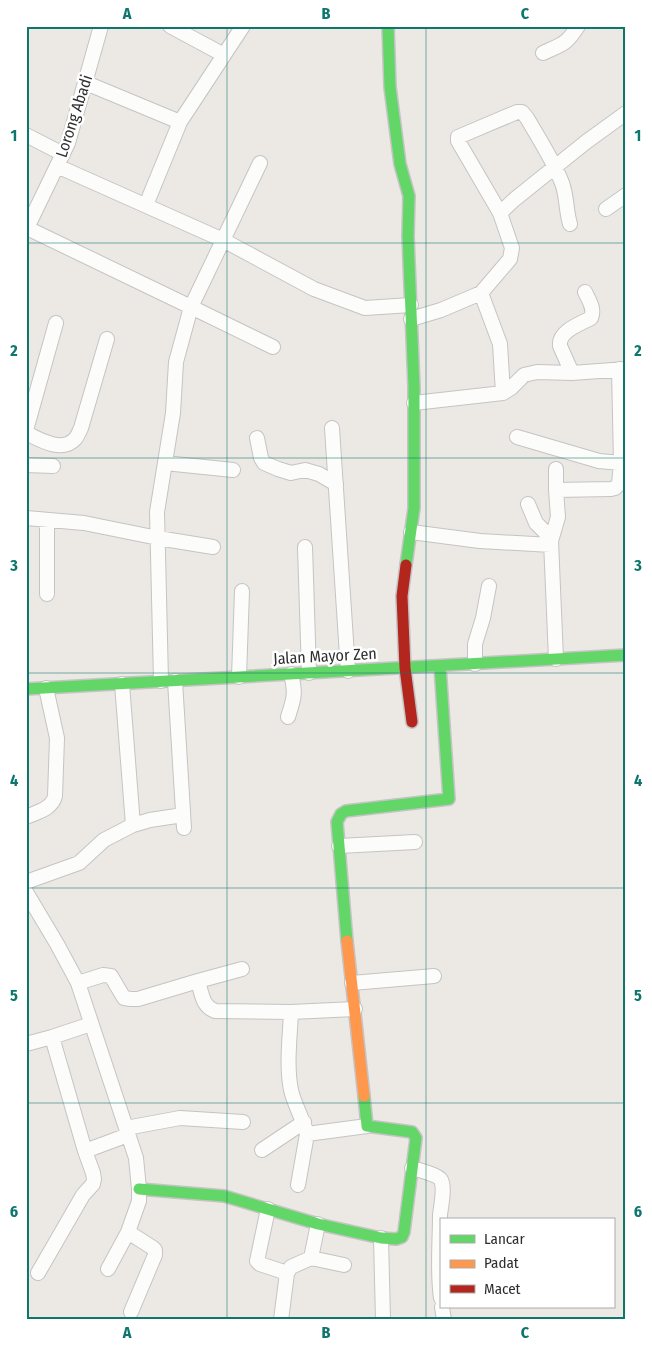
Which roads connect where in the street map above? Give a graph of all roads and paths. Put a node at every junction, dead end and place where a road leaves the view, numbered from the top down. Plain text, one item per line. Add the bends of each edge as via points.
1 (101, 26) edge
2 (170, 26) edge
3 (243, 26) edge
4 (388, 26) edge
5 (578, 26) edge
6 (544, 53) dead end
7 (224, 55) junction
8 (86, 83) junction
9 (625, 115) edge
10 (180, 122) junction
11 (26, 135) edge
12 (60, 160) junction
13 (260, 163) dead end
14 (555, 168) junction
15 (626, 195) edge
16 (146, 205) junction
17 (606, 209) dead end
18 (500, 214) junction
19 (570, 224) dead end
20 (27, 229) edge
21 (223, 240) junction
22 (585, 292) dead end
23 (481, 293) junction
24 (411, 305) junction
25 (191, 307) junction
26 (411, 319) junction
27 (56, 323) dead end
28 (107, 339) dead end
29 (273, 348) dead end
30 (622, 369) edge
31 (572, 373) junction
32 (503, 393) junction
33 (414, 403) junction
34 (332, 428) dead end
35 (26, 432) edge
36 (518, 437) dead end
37 (257, 438) dead end
38 (165, 463) junction
39 (621, 463) junction
40 (26, 465) edge
41 (53, 466) dead end
42 (556, 469) dead end
43 (233, 470) dead end
44 (336, 484) junction
45 (556, 490) junction
46 (528, 504) dead end
47 (26, 518) edge
48 (47, 520) junction
49 (411, 532) junction
50 (158, 538) junction
51 (551, 543) junction
52 (213, 547) dead end
53 (305, 547) dead end
54 (489, 586) dead end
55 (242, 591) dead end
56 (47, 594) dead end
57 (626, 655) edge
58 (556, 659) junction
59 (475, 664) junction
60 (440, 666) junction
61 (405, 668) junction
62 (348, 671) junction
63 (309, 673) junction
64 (291, 674) junction
65 (239, 677) junction
66 (168, 681) junction
67 (122, 684) junction
68 (46, 688) junction
69 (26, 689) edge
70 (288, 717) dead end
71 (412, 722) dead end
72 (26, 817) edge
73 (133, 825) junction
74 (415, 842) dead end
75 (339, 846) junction
76 (26, 882) edge
77 (26, 892) edge
78 (242, 969) dead end
79 (434, 976) dead end
80 (198, 981) junction
81 (78, 982) junction
82 (352, 982) junction
83 (355, 1009) junction
84 (290, 1012) junction
85 (91, 1024) junction
86 (52, 1037) junction
87 (26, 1044) edge
88 (243, 1122) dead end
89 (367, 1126) junction
90 (305, 1128) junction
91 (127, 1132) junction
92 (262, 1150) dead end
93 (86, 1151) junction
94 (412, 1168) junction
95 (298, 1185) dead end
96 (139, 1189) junction
97 (268, 1209) junction
98 (318, 1224) junction
99 (128, 1232) junction
100 (381, 1238) junction
101 (311, 1258) junction
102 (344, 1265) dead end
103 (108, 1269) dead end
104 (38, 1273) dead end
105 (287, 1273) junction
106 (440, 1292) edge
107 (131, 1312) dead end
108 (281, 1320) edge
109 (383, 1320) edge

1 - 8 street, Lorong Abadi
2 - 7 street
3 - 7 street
4 - 24 street via 390,87 400,164 409,196
5 - 6 street via 564,44
7 - 10 street
8 - 10 street
8 - 12 street, Lorong Abadi
9 - 14 street
10 - 16 street
11 - 12 street
12 - 16 street
12 - 20 street, Lorong Abadi
13 - 21 street
14 - 18 street
14 - 18 street via 522,112 458,136
14 - 19 street via 564,187
15 - 17 street
16 - 21 street
18 - 23 street via 512,248 510,259
20 - 25 street
21 - 24 street via 314,289 365,308
21 - 25 street
22 - 31 street via 592,309 591,318 563,334 560,341
23 - 26 street
23 - 32 street via 500,344
24 - 26 street
25 - 29 street
25 - 38 street via 176,362 173,413
26 - 33 street
27 - 35 street
28 - 35 street via 82,428 74,440 65,445 48,444
30 - 31 street
30 - 39 street
31 - 32 street via 537,372 524,376
32 - 33 street
33 - 49 street
34 - 44 street
36 - 39 street via 599,461
37 - 44 street via 264,463 291,472 305,470
38 - 43 street
38 - 50 street via 157,512
39 - 45 street via 619,484 615,488
40 - 41 street
42 - 45 street
44 - 62 street
45 - 51 street via 558,516
46 - 51 street via 536,523
47 - 48 street
48 - 50 street via 84,523
48 - 56 street
49 - 51 street via 480,541
49 - 61 street via 402,596
50 - 52 street
50 - 66 street
51 - 58 street
53 - 63 street
54 - 59 street via 475,644
55 - 65 street
57 - 58 street, Jalan Mayor Zen
58 - 59 street, Jalan Mayor Zen
59 - 60 street, Jalan Mayor Zen
60 - 61 street, Jalan Mayor Zen
60 - 75 street via 449,799 342,812 337,822
61 - 62 street, Jalan Mayor Zen
61 - 71 street
62 - 63 street, Jalan Mayor Zen
63 - 64 street, Jalan Mayor Zen
64 - 65 street, Jalan Mayor Zen
64 - 70 street via 295,689
65 - 66 street, Jalan Mayor Zen
66 - 67 street, Jalan Mayor Zen
66 - 73 street via 183,821 150,820
67 - 68 street, Jalan Mayor Zen
67 - 73 street
68 - 69 street, Jalan Mayor Zen
68 - 72 street via 56,738 55,796 50,806
73 - 76 street via 104,840 79,863
74 - 75 street
75 - 82 street
77 - 81 street
78 - 80 street
79 - 82 street
80 - 81 street via 131,1000 124,998 111,976
80 - 84 street via 205,1004 215,1011
81 - 85 street
82 - 83 street
83 - 84 street
83 - 89 street
84 - 90 street via 291,1090
85 - 86 street
85 - 91 street
86 - 87 street
86 - 93 street
88 - 91 street via 180,1118
89 - 90 street
89 - 94 street via 412,1132 416,1138
90 - 92 street
90 - 95 street
91 - 93 street
91 - 96 street via 136,1158
93 - 104 street via 93,1184 83,1195
94 - 100 street via 402,1237
94 - 106 street via 442,1181
96 - 97 street via 224,1196
96 - 99 street via 139,1201
97 - 98 street
97 - 105 street via 257,1261
98 - 100 street
98 - 101 street
99 - 103 street
99 - 107 street via 155,1250
100 - 109 street
101 - 102 street
101 - 105 street via 291,1267
105 - 108 street

